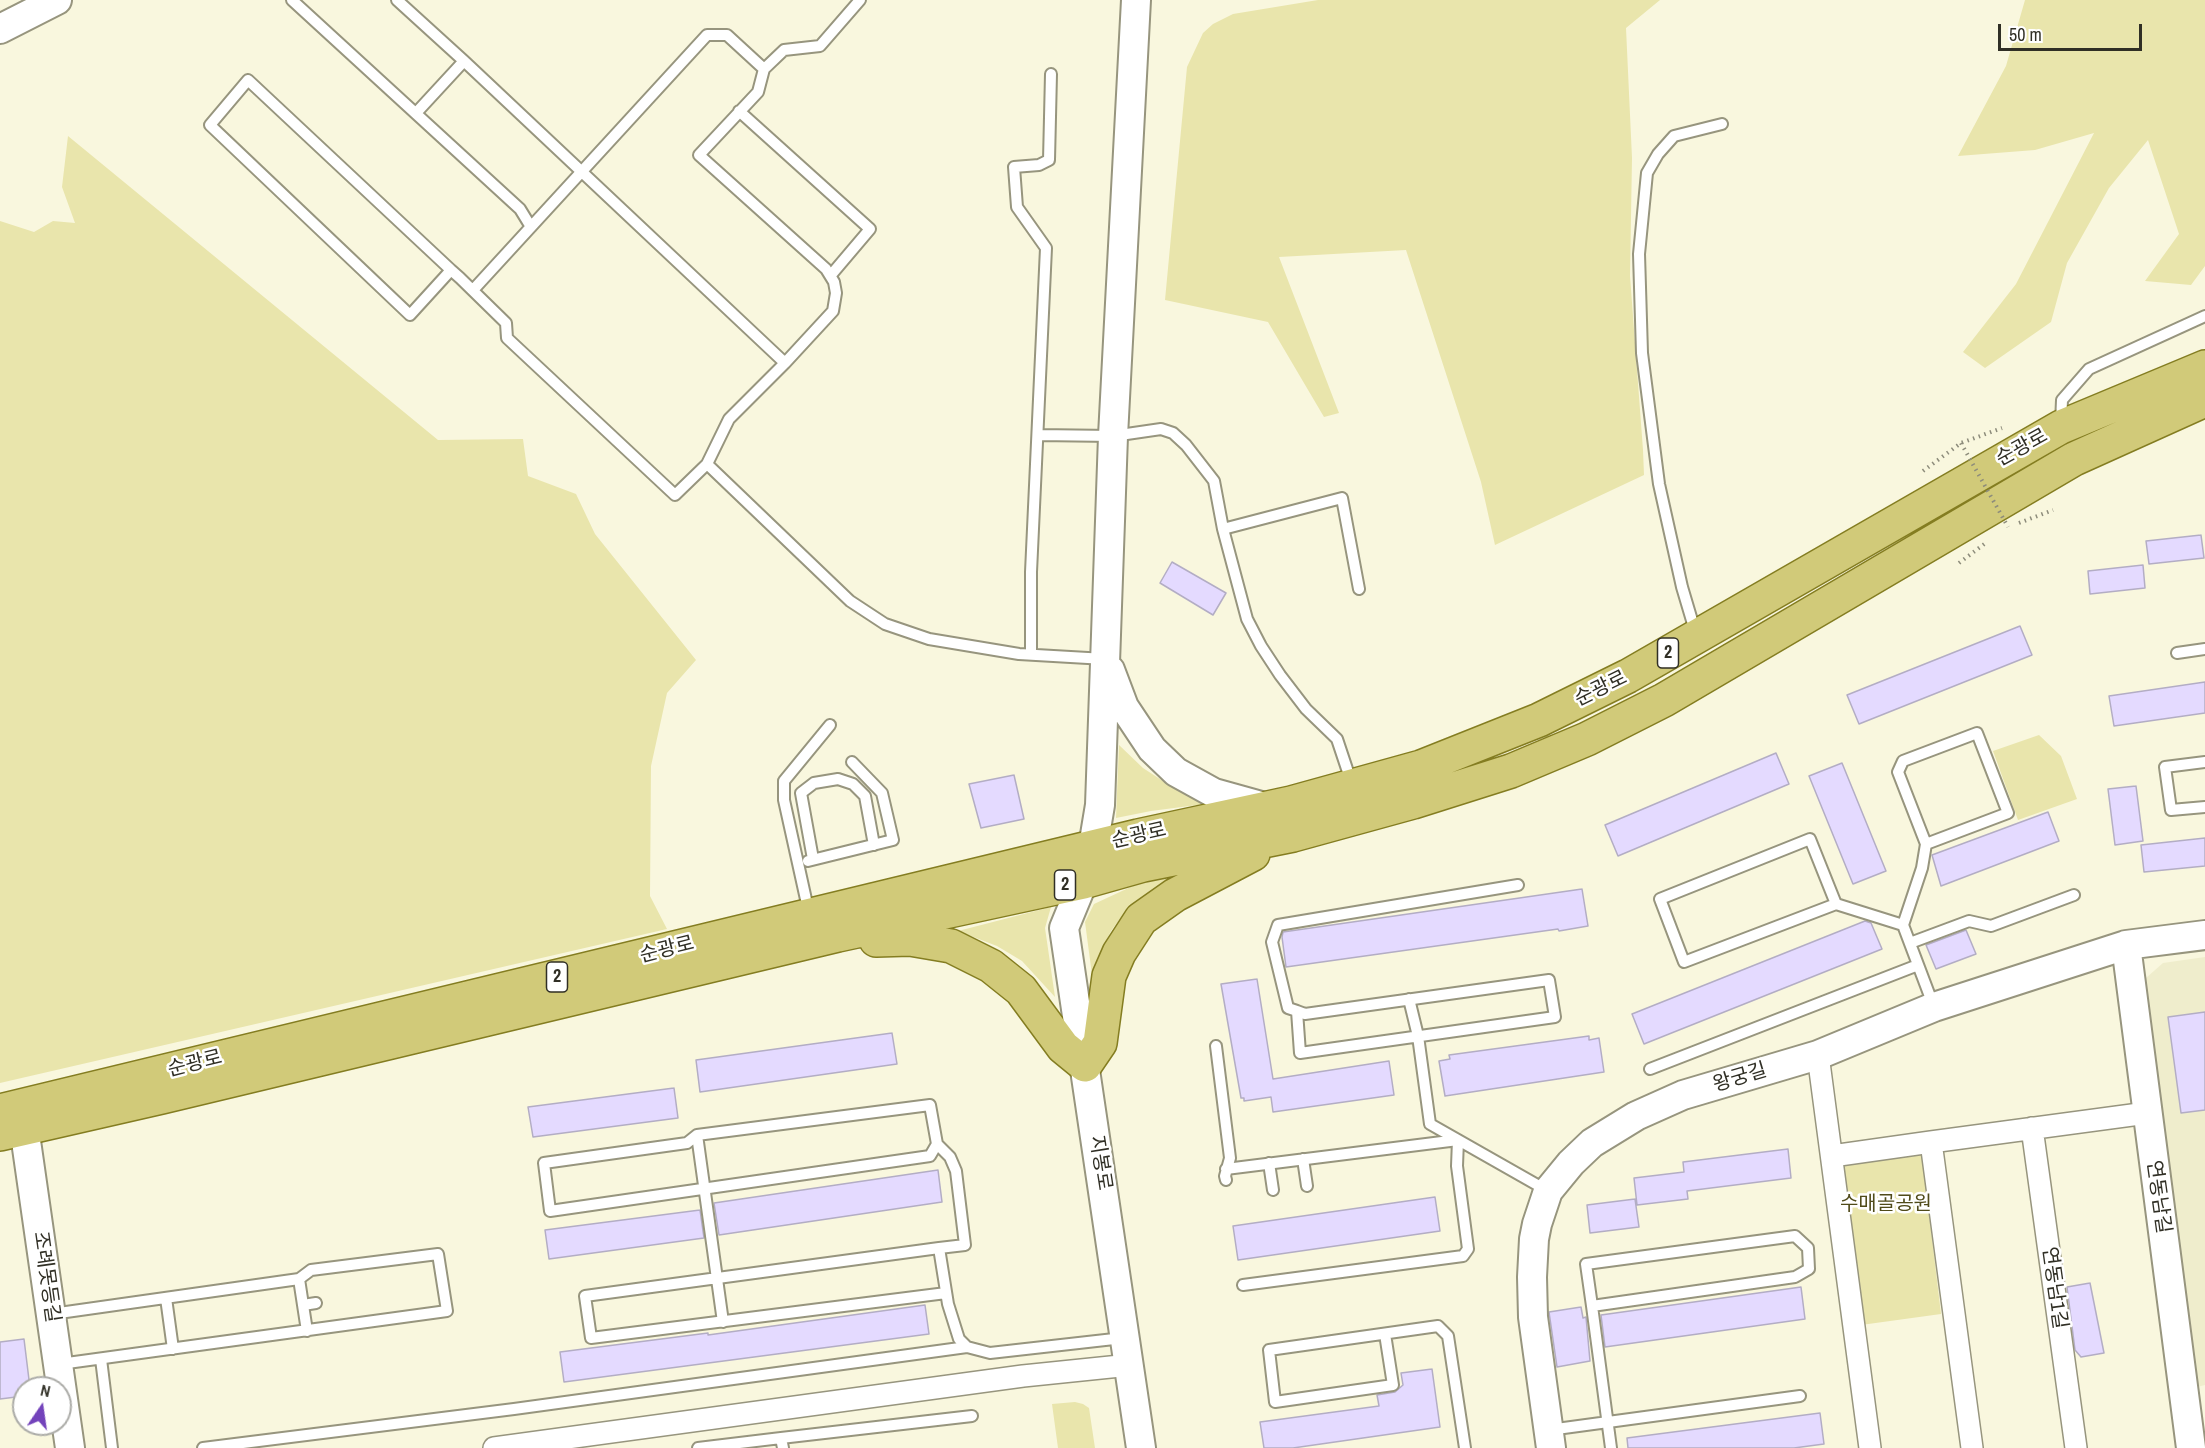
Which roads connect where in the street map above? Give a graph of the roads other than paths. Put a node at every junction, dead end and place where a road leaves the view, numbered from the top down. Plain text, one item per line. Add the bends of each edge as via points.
1 (57, 0) edge
2 (292, 0) edge
3 (397, 0) edge
4 (860, 0) edge
5 (1136, 0) edge
6 (0, 29) edge
7 (464, 61) junction
8 (764, 69) junction
9 (1051, 74) dead end
10 (739, 111) junction
11 (416, 113) junction
12 (1722, 124) dead end
13 (582, 172) junction
14 (531, 227) junction
15 (451, 270) junction
16 (831, 275) junction
17 (472, 290) junction
18 (2205, 316) edge
19 (785, 363) junction
20 (2205, 367) edge
21 (2205, 400) edge
22 (2061, 427) junction
23 (1038, 435) junction
24 (1113, 436) junction
25 (707, 464) junction
26 (1223, 529) junction
27 (1359, 589) dead end
28 (1696, 637) junction
29 (2205, 649) edge
30 (2178, 653) dead end
31 (1031, 654) junction
32 (1105, 659) junction
33 (830, 724) dead end
34 (852, 762) dead end
35 (2205, 762) edge
36 (1353, 786) junction
37 (2205, 807) edge
38 (1268, 808) junction
39 (1293, 835) junction
40 (874, 844) junction
41 (1926, 844) junction
42 (1093, 848) junction
43 (813, 859) junction
44 (798, 863) junction
45 (1083, 882) junction
46 (1518, 885) dead end
47 (2074, 895) dead end
48 (1836, 904) junction
49 (809, 916) junction
50 (1903, 925) junction
51 (838, 935) junction
52 (2205, 935) edge
53 (1910, 943) junction
54 (2126, 945) junction
55 (1918, 964) junction
56 (1409, 999) junction
57 (1934, 1007) junction
58 (1296, 1011) junction
59 (1418, 1036) junction
60 (1216, 1046) dead end
61 (1818, 1055) junction
62 (1085, 1065) junction
63 (1650, 1070) dead end
64 (2147, 1113) junction
65 (12, 1120) edge
66 (2032, 1128) junction
67 (697, 1134) junction
68 (1458, 1140) junction
69 (1931, 1142) junction
70 (937, 1144) junction
71 (1832, 1156) junction
72 (1303, 1159) junction
73 (1269, 1163) junction
74 (1307, 1186) dead end
75 (704, 1188) junction
76 (1274, 1190) dead end
77 (1548, 1191) junction
78 (939, 1248) junction
79 (716, 1278) junction
80 (299, 1280) junction
81 (1243, 1285) dead end
82 (946, 1293) junction
83 (166, 1298) junction
84 (316, 1303) dead end
85 (303, 1305) junction
86 (1592, 1306) junction
87 (52, 1314) junction
88 (723, 1322) junction
89 (307, 1331) junction
90 (1385, 1334) junction
91 (1126, 1337) junction
92 (967, 1347) junction
93 (173, 1349) junction
94 (101, 1359) junction
95 (58, 1365) junction
96 (1130, 1365) junction
97 (1800, 1396) dead end
98 (972, 1416) dead end
99 (1608, 1422) junction
100 (1550, 1439) edge
101 (782, 1443) edge
102 (70, 1448) edge
103 (112, 1448) edge
104 (203, 1448) edge
105 (494, 1448) edge
106 (698, 1448) edge
107 (1142, 1448) edge
108 (1465, 1448) edge
109 (1611, 1448) edge
110 (1870, 1448) edge
111 (1972, 1448) edge
112 (2076, 1448) edge
113 (2191, 1448) edge

1 - 6 street
2 - 11 lane
3 - 7 lane
4 - 8 lane via 820,46 784,50
5 - 24 street, 지봉로
7 - 11 lane
7 - 13 lane
8 - 10 lane via 758,92
8 - 13 lane via 727,35 707,35
9 - 23 lane via 1049,160 1014,167 1017,207 1046,248
10 - 16 lane via 870,229
10 - 16 lane via 699,155
11 - 14 lane via 520,209
12 - 28 lane via 1674,136 1658,154 1647,173 1639,254 1642,353 1659,484
13 - 14 lane
13 - 19 lane
14 - 17 lane
15 - 15 lane via 248,80 210,125 410,315
15 - 17 lane
16 - 19 lane via 836,293 833,310
17 - 25 lane via 506,323 507,338 675,495
18 - 22 lane via 2088,369 2062,400
19 - 25 lane via 729,419
20 - 22 main road, 순광로 / 2
21 - 39 main road, 순광로 / 2 via 2073,459 1664,700 1587,739 1511,771
22 - 28 main road, 순광로 / 2
23 - 24 lane
23 - 31 lane
24 - 26 lane via 1161,429 1173,433 1212,476
24 - 32 street, 지봉로
25 - 31 lane via 850,601 885,624 929,639
26 - 27 lane via 1342,498
26 - 36 lane via 1247,619 1280,675 1306,709 1337,739
28 - 36 main road, 순광로 / 2 via 1539,720 1421,767
29 - 30 lane
31 - 32 lane
32 - 38 street via 1124,707 1152,749 1176,772 1214,793
32 - 42 street, 지봉로 via 1100,805
33 - 44 lane via 784,781 784,800
34 - 40 lane via 882,793 893,840
35 - 37 lane via 2164,766 2171,810
36 - 38 main road, 순광로 / 2
38 - 42 main road, 순광로 / 2
39 - 45 main road, 순광로 / 2 via 1143,865
39 - 62 main road via 1174,895 1141,919 1109,976 1100,1043
40 - 43 lane
40 - 43 lane via 865,796 854,784 838,779 814,783 801,792
41 - 41 lane via 1898,772 1903,761 1977,733 2008,813
41 - 50 lane
42 - 45 street, 지봉로
42 - 49 main road, 순광로 / 2
43 - 44 lane
44 - 49 lane
45 - 51 main road, 순광로 / 2
45 - 62 street, 지봉로 via 1064,928
46 - 58 lane via 1278,925 1272,942 1288,1008
47 - 53 lane via 1991,926 1969,921
48 - 48 lane via 1810,839 1660,898 1684,962
48 - 50 lane
49 - 65 main road, 순광로 / 2
50 - 53 lane
51 - 62 main road via 951,945 991,966 1021,990 1063,1047
51 - 65 main road, 순광로 / 2
52 - 54 street, 왕궁길
53 - 55 lane
54 - 57 street, 왕궁길
54 - 64 street, 연동남길
55 - 57 lane
55 - 63 lane
56 - 58 lane via 1305,1014
56 - 59 lane
56 - 59 lane via 1549,980 1555,1017
57 - 61 street, 왕궁길
58 - 59 lane via 1300,1053
59 - 68 lane via 1430,1124
60 - 73 lane via 1230,1158 1226,1175
61 - 71 street
61 - 77 street, 왕궁길 via 1683,1095 1636,1116 1582,1152
62 - 91 street, 지봉로
64 - 66 street
64 - 113 street, 연동남길
65 - 87 street, 조례못등길
66 - 69 street
66 - 112 street, 연동남1길
67 - 70 lane via 930,1105
67 - 75 lane
67 - 75 lane via 687,1143 544,1163 550,1211
68 - 72 lane
68 - 77 lane
68 - 81 lane via 1457,1166 1468,1249 1463,1256
69 - 71 street
69 - 111 street
70 - 75 lane via 930,1156
70 - 78 lane via 950,1157 956,1171 965,1245
71 - 110 street
72 - 73 lane
72 - 74 lane
73 - 76 lane
75 - 79 lane
77 - 100 street, 왕궁길 via 1535,1232 1532,1268 1533,1317 1547,1384
78 - 79 lane
78 - 82 lane
79 - 88 lane
79 - 88 lane via 585,1296 591,1338
80 - 83 lane
80 - 85 lane
80 - 89 lane via 311,1270 438,1254 447,1311
82 - 88 lane
82 - 92 lane via 959,1339
83 - 87 lane
83 - 93 lane via 174,1323
84 - 85 lane
85 - 89 lane
86 - 86 lane via 1586,1264 1795,1236 1808,1248 1809,1269 1795,1277
86 - 99 lane
87 - 95 street, 조례못등길
89 - 93 lane
90 - 90 lane via 1269,1350 1275,1402 1393,1385
90 - 108 lane via 1438,1326 1448,1336
91 - 92 lane via 990,1353
91 - 96 street, 지봉로
92 - 104 lane
93 - 94 lane
94 - 95 lane
94 - 103 lane
95 - 102 street, 조례못등길
96 - 105 street
96 - 107 street, 지봉로
97 - 99 lane
98 - 101 lane
99 - 100 lane
99 - 109 lane
101 - 106 lane

